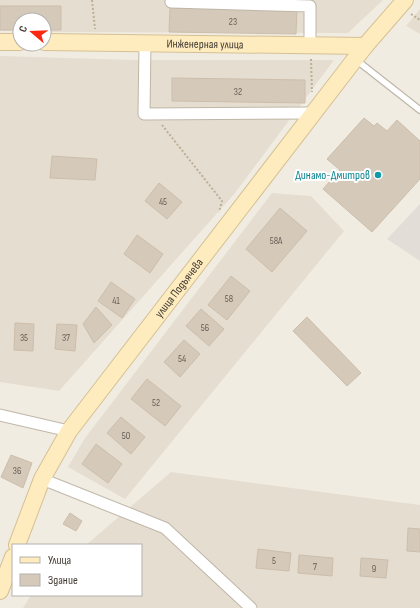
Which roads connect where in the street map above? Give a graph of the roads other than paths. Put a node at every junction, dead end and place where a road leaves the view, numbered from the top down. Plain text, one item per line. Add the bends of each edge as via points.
1 (405, 0) edge
2 (171, 2) dead end
3 (0, 42) edge
4 (12, 42) edge
5 (52, 42) edge
6 (145, 43) junction
7 (310, 45) junction
8 (365, 46) junction
9 (355, 59) junction
10 (420, 110) edge
11 (313, 114) junction
12 (0, 415) edge
13 (69, 430) junction
14 (42, 479) junction
15 (17, 544) edge
16 (12, 559) edge
17 (0, 591) edge
18 (251, 608) edge

1 - 8 main road, улица Подъячева
2 - 7 street via 310,6
3 - 4 main road
5 - 6 main road, Инженерная улица
6 - 7 main road, Инженерная улица
6 - 11 street via 144,114
7 - 8 main road, Инженерная улица
8 - 9 main road, улица Подъячева
9 - 10 lane
9 - 11 main road, улица Подъячева
11 - 13 main road, улица Подъячева
12 - 13 street
13 - 14 main road, улица Подъячева
14 - 15 main road, улица Подъячева
14 - 18 street via 165,528
16 - 17 main road

